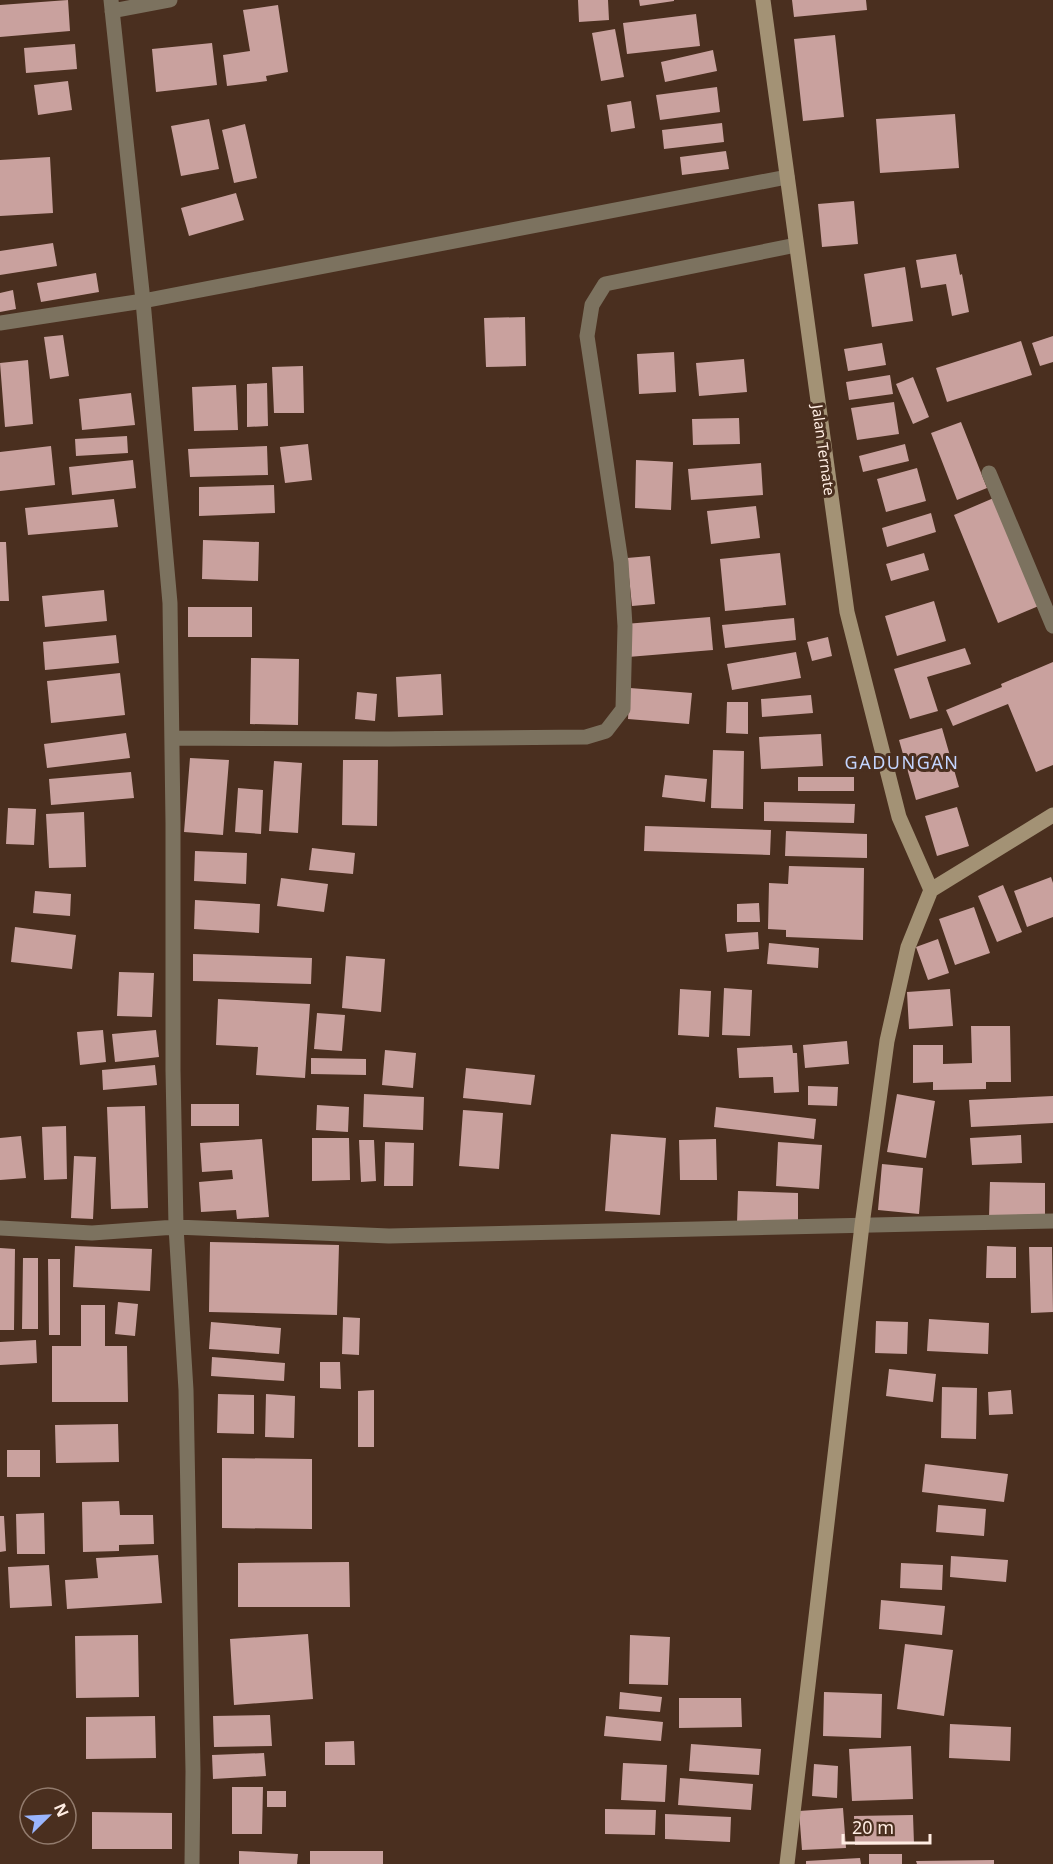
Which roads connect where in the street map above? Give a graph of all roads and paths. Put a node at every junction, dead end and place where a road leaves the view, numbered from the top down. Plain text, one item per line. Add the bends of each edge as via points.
1 (170, 0) edge
2 (763, 0) edge
3 (111, 6) edge
4 (787, 177) junction
5 (796, 245) junction
6 (143, 301) junction
7 (0, 323) edge
8 (989, 473) dead end
9 (1053, 626) edge
10 (171, 738) junction
11 (1053, 814) edge
12 (931, 890) junction
13 (1053, 1221) edge
14 (862, 1225) junction
15 (176, 1227) junction
16 (0, 1228) edge
17 (192, 1864) edge
18 (787, 1864) edge

1 - 3 street
2 - 4 main road, Jalan Ternate
3 - 6 street
4 - 5 main road, Jalan Ternate
4 - 6 street
5 - 10 street via 605,284 592,305 587,336 621,562 625,626 623,709 606,731 586,738
5 - 12 main road, Jalan Ternate via 847,612 899,817
6 - 7 street
6 - 10 street via 170,603
8 - 9 street
10 - 15 street
11 - 12 main road
12 - 14 main road via 908,947 887,1041
13 - 14 street
14 - 15 street via 389,1236
14 - 18 main road
15 - 16 street via 92,1233
15 - 17 street via 186,1390

